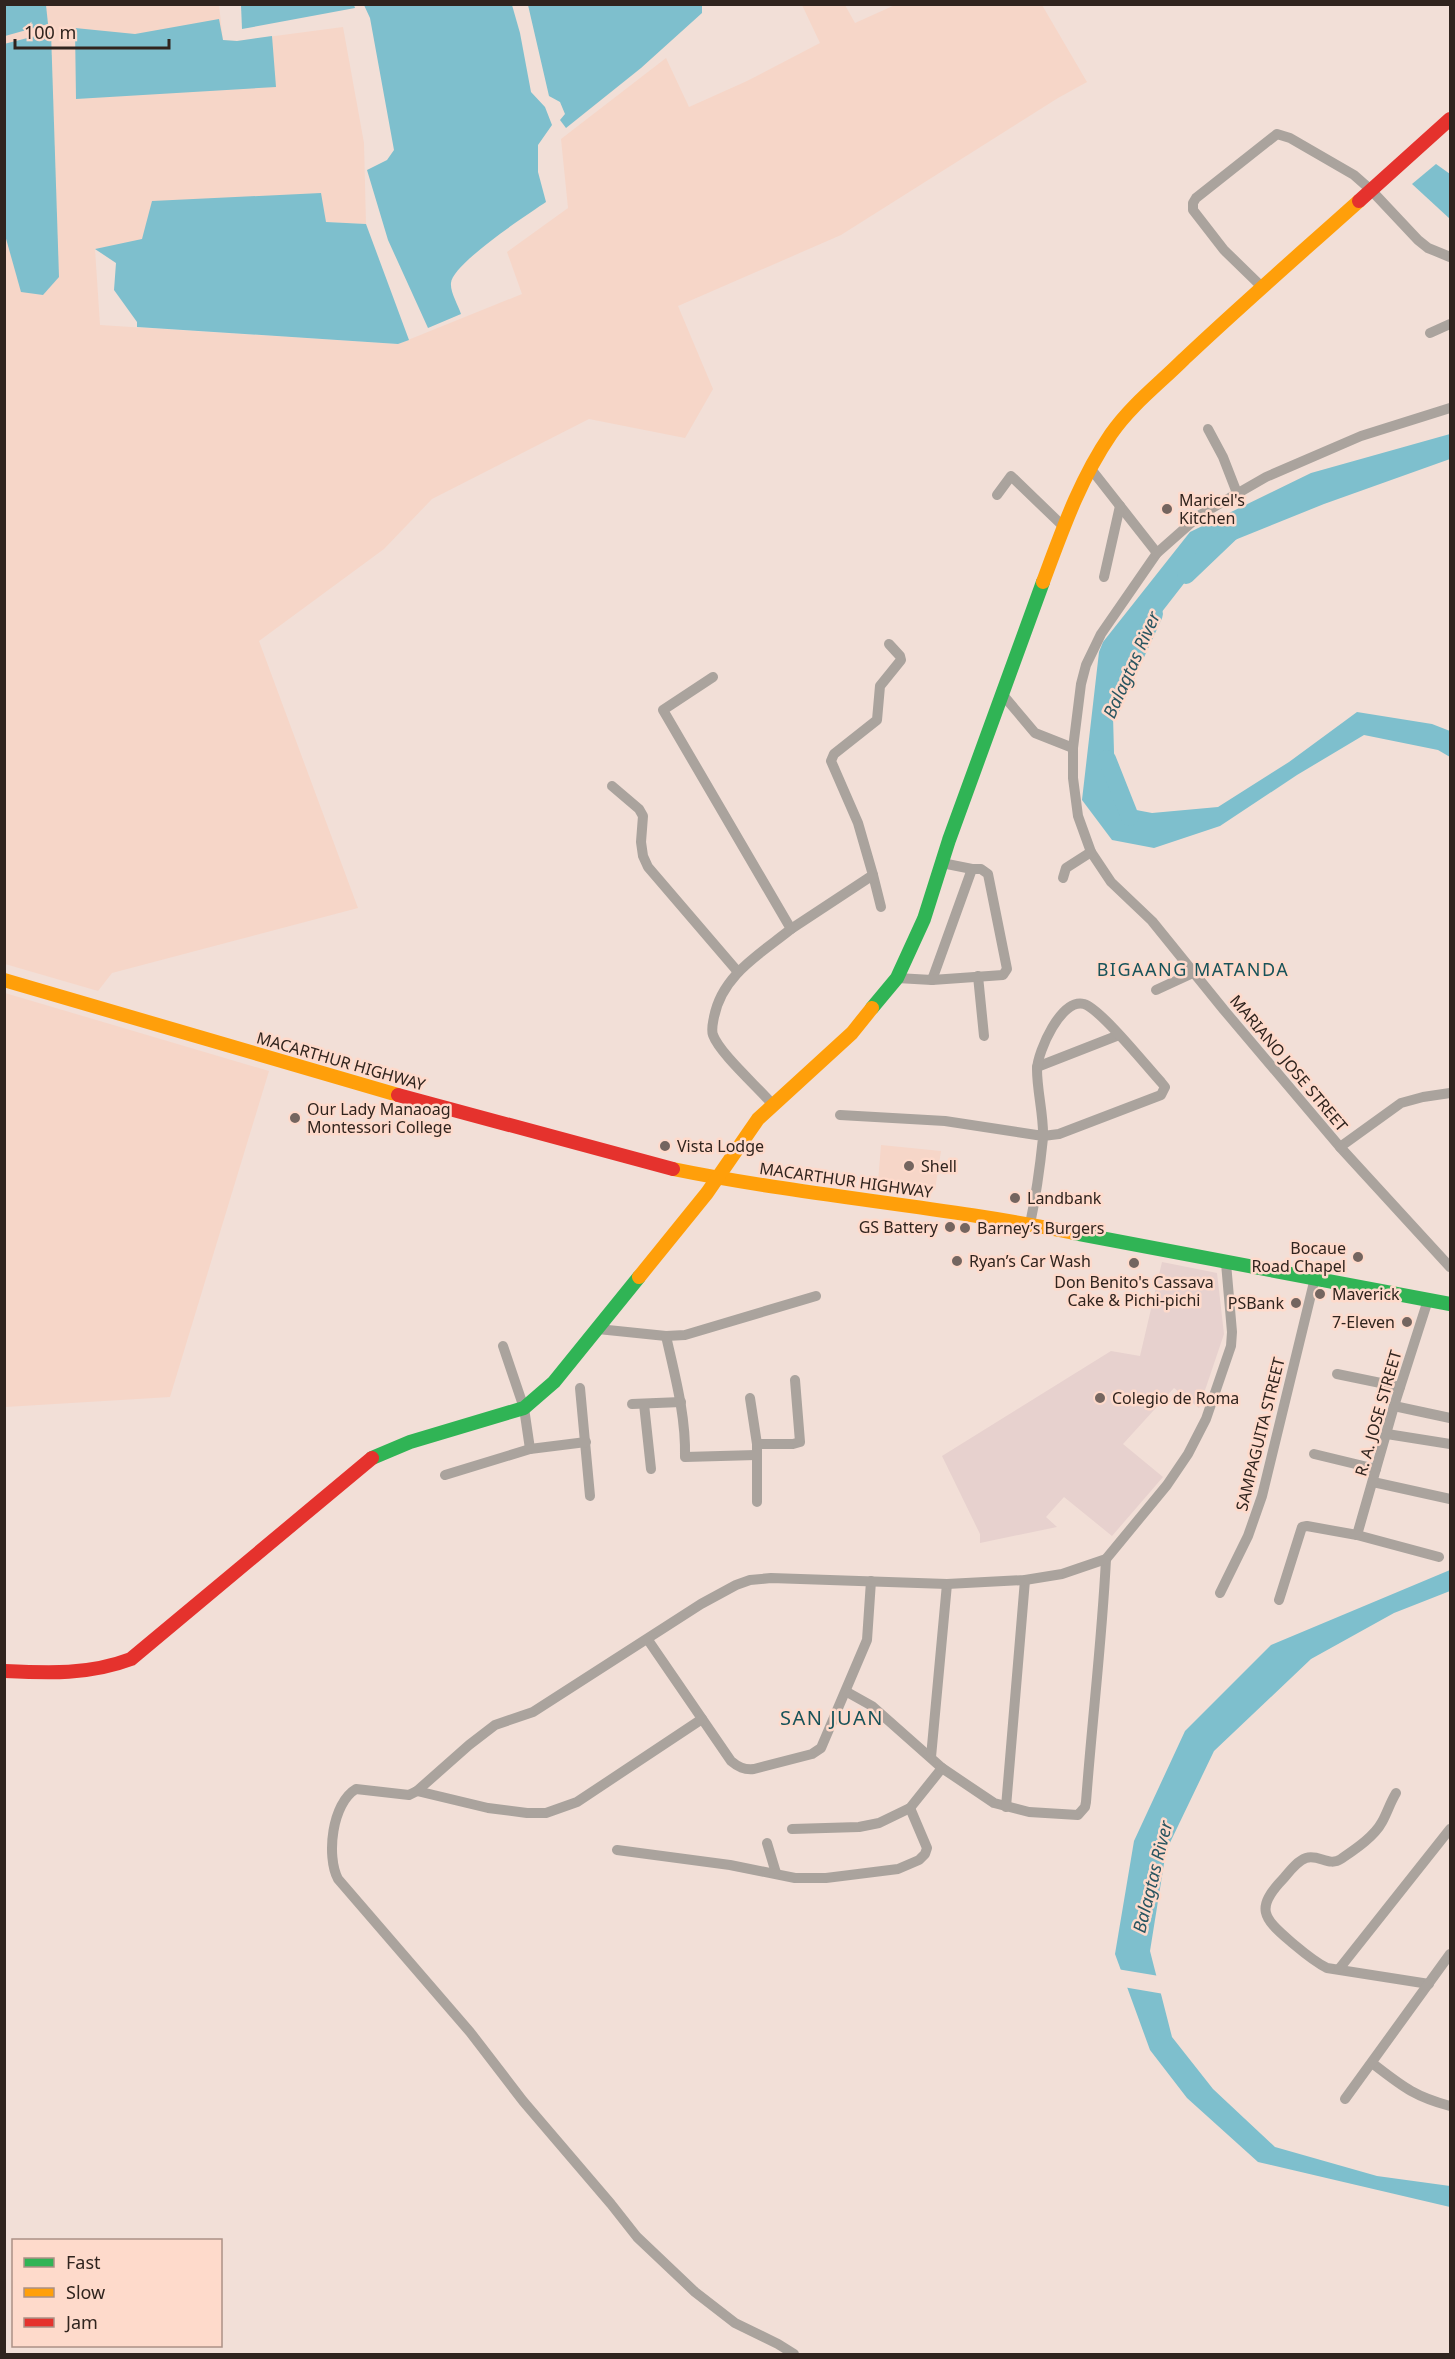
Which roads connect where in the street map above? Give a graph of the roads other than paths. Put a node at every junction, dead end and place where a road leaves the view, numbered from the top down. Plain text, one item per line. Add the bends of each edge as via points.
1 (1450, 119) edge
2 (1371, 190) junction
3 (1450, 257) edge
4 (1263, 287) junction
5 (1450, 324) edge
6 (1430, 333) dead end
7 (1450, 408) edge
8 (1208, 429) dead end
9 (1091, 469) junction
10 (1238, 493) junction
11 (997, 495) dead end
12 (1120, 506) junction
13 (1065, 528) junction
14 (1157, 554) junction
15 (1104, 577) dead end
16 (889, 644) dead end
17 (713, 677) dead end
18 (1003, 695) junction
19 (1073, 748) junction
20 (612, 786) dead end
21 (1091, 852) junction
22 (942, 863) junction
23 (972, 869) junction
24 (873, 875) junction
25 (1063, 878) dead end
26 (881, 907) dead end
27 (791, 929) junction
28 (738, 972) junction
29 (1195, 972) junction
30 (978, 976) junction
31 (897, 978) junction
32 (4, 980) edge
33 (932, 980) junction
34 (1156, 990) dead end
35 (1119, 1035) junction
36 (984, 1036) dead end
37 (1037, 1067) junction
38 (1450, 1093) edge
39 (773, 1105) junction
40 (840, 1115) dead end
41 (1043, 1136) junction
42 (1340, 1147) junction
43 (717, 1178) junction
44 (1030, 1224) junction
45 (1226, 1263) junction
46 (1450, 1267) edge
47 (1315, 1278) junction
48 (816, 1296) dead end
49 (1428, 1299) junction
50 (1450, 1304) edge
51 (598, 1329) junction
52 (666, 1336) junction
53 (503, 1346) dead end
54 (1337, 1374) dead end
55 (795, 1380) dead end
56 (1400, 1387) junction
57 (580, 1389) dead end
58 (750, 1398) dead end
59 (681, 1402) junction
60 (1394, 1406) junction
61 (524, 1408) junction
62 (1450, 1418) edge
63 (1387, 1434) junction
64 (586, 1442) junction
65 (1450, 1444) edge
66 (530, 1449) junction
67 (757, 1450) junction
68 (1314, 1455) dead end
69 (651, 1469) dead end
70 (1376, 1470) junction
71 (445, 1475) dead end
72 (1373, 1482) junction
73 (590, 1496) dead end
74 (1450, 1499) edge
75 (757, 1502) dead end
76 (1357, 1535) junction
77 (1439, 1557) dead end
78 (1106, 1559) junction
79 (1025, 1580) junction
80 (871, 1581) junction
81 (947, 1584) junction
82 (1220, 1593) dead end
83 (1279, 1600) dead end
84 (648, 1640) junction
85 (4, 1671) edge
86 (847, 1692) junction
87 (702, 1719) junction
88 (931, 1757) junction
89 (942, 1768) junction
90 (417, 1791) junction
91 (1396, 1793) dead end
92 (1006, 1807) junction
93 (910, 1808) junction
94 (1450, 1828) edge
95 (792, 1829) dead end
96 (767, 1843) dead end
97 (617, 1850) dead end
98 (776, 1873) junction
99 (1450, 1954) edge
100 (1339, 1970) junction
101 (1429, 1983) junction
102 (1372, 2063) junction
103 (1345, 2099) dead end
104 (1450, 2106) edge
105 (794, 2355) edge

1 - 2 main road
2 - 3 street via 1418,240
2 - 4 main road
2 - 4 street via 1354,175 1277,134 1196,198 1193,210 1212,236
4 - 9 main road via 1131,410 1113,431
5 - 6 street
7 - 10 street, MARIANO JOSE STREET via 1329,448
8 - 10 street
9 - 12 street
9 - 13 main road
10 - 14 street, MARIANO JOSE STREET via 1193,521
11 - 13 street via 1011,476
12 - 14 street
12 - 15 street
13 - 18 main road
14 - 19 street, MARIANO JOSE STREET via 1089,657 1081,684
16 - 24 street via 901,660 880,686 877,720 834,754 831,761 858,823
17 - 27 street via 663,710
18 - 19 street via 1035,733
18 - 22 main road
19 - 21 street, MARIANO JOSE STREET via 1078,816
20 - 28 street via 643,816 641,842 648,867
21 - 25 street via 1066,868
21 - 29 street, MARIANO JOSE STREET via 1111,882 1152,921
22 - 23 street
22 - 31 main road via 924,919
23 - 30 street via 981,868 988,874 1007,969 1004,975
23 - 33 street
24 - 26 street
24 - 27 street
27 - 28 street
28 - 39 street via 718,998 713,1036
29 - 34 street
29 - 42 street, MARIANO JOSE STREET
30 - 33 street
30 - 36 street
31 - 33 street
31 - 39 main road via 852,1033
32 - 43 main road, MACARTHUR HIGHWAY via 412,1099 658,1166
35 - 37 street
35 - 37 street via 1084,1004 1071,1005 1061,1013
35 - 41 street via 1161,1082 1164,1091 1158,1097 1059,1134
37 - 41 street
38 - 42 street via 1401,1103
39 - 43 main road via 748,1131
40 - 41 street via 945,1121
41 - 44 street
42 - 46 street, MARIANO JOSE STREET
43 - 44 main road, MACARTHUR HIGHWAY
43 - 51 main road
44 - 45 main road, MACARTHUR HIGHWAY
45 - 47 main road, MACARTHUR HIGHWAY
45 - 78 street via 1231,1346 1206,1419 1167,1485
47 - 49 main road, MACARTHUR HIGHWAY
47 - 82 street, SAMPAGUITA STREET via 1262,1496 1248,1536
48 - 52 street via 703,1332
49 - 50 main road, MACARTHUR HIGHWAY
49 - 56 street, R. A. JOSE STREET
51 - 52 street
51 - 61 main road via 554,1382
52 - 59 street
53 - 61 street
54 - 56 street
55 - 67 street via 800,1442
56 - 60 street, R. A. JOSE STREET
57 - 64 street
58 - 67 street
59 - 67 street via 685,1457
59 - 69 street via 638,1404
60 - 62 street
60 - 63 street, R. A. JOSE STREET
61 - 66 street
61 - 85 main road via 410,1442 363,1463 131,1659 110,1668 66,1674
63 - 65 street
63 - 70 street, R. A. JOSE STREET
64 - 66 street
64 - 73 street
66 - 71 street
67 - 75 street
68 - 70 street
70 - 72 street, R. A. JOSE STREET
72 - 74 street
72 - 76 street, R. A. JOSE STREET
76 - 77 street
76 - 83 street via 1302,1527
78 - 79 street via 1062,1574
78 - 92 street via 1085,1807 1072,1816
79 - 81 street
79 - 92 street
80 - 81 street
80 - 84 street via 750,1580 701,1604
80 - 86 street via 867,1640
81 - 88 street
84 - 87 street
84 - 90 street via 533,1712 495,1725
86 - 87 street via 821,1748 812,1754 754,1769 746,1770 731,1761
86 - 88 street via 872,1706
87 - 90 street via 577,1802 546,1813 488,1808
88 - 89 street
89 - 92 street via 971,1790
89 - 93 street
90 - 105 street via 409,1795 356,1789 349,1793 335,1824 331,1857 338,1879 470,2032 637,2237 695,2292 735,2323
91 - 100 street via 1382,1822 1353,1850 1338,1861 1306,1858 1267,1898 1265,1910 1270,1924 1317,1963
93 - 95 street via 869,1825
93 - 98 street via 927,1848 919,1860 898,1869 826,1878 795,1878
94 - 100 street
96 - 98 street
97 - 98 street
99 - 101 street
100 - 101 street
101 - 102 street
102 - 103 street
102 - 104 street via 1411,2093

